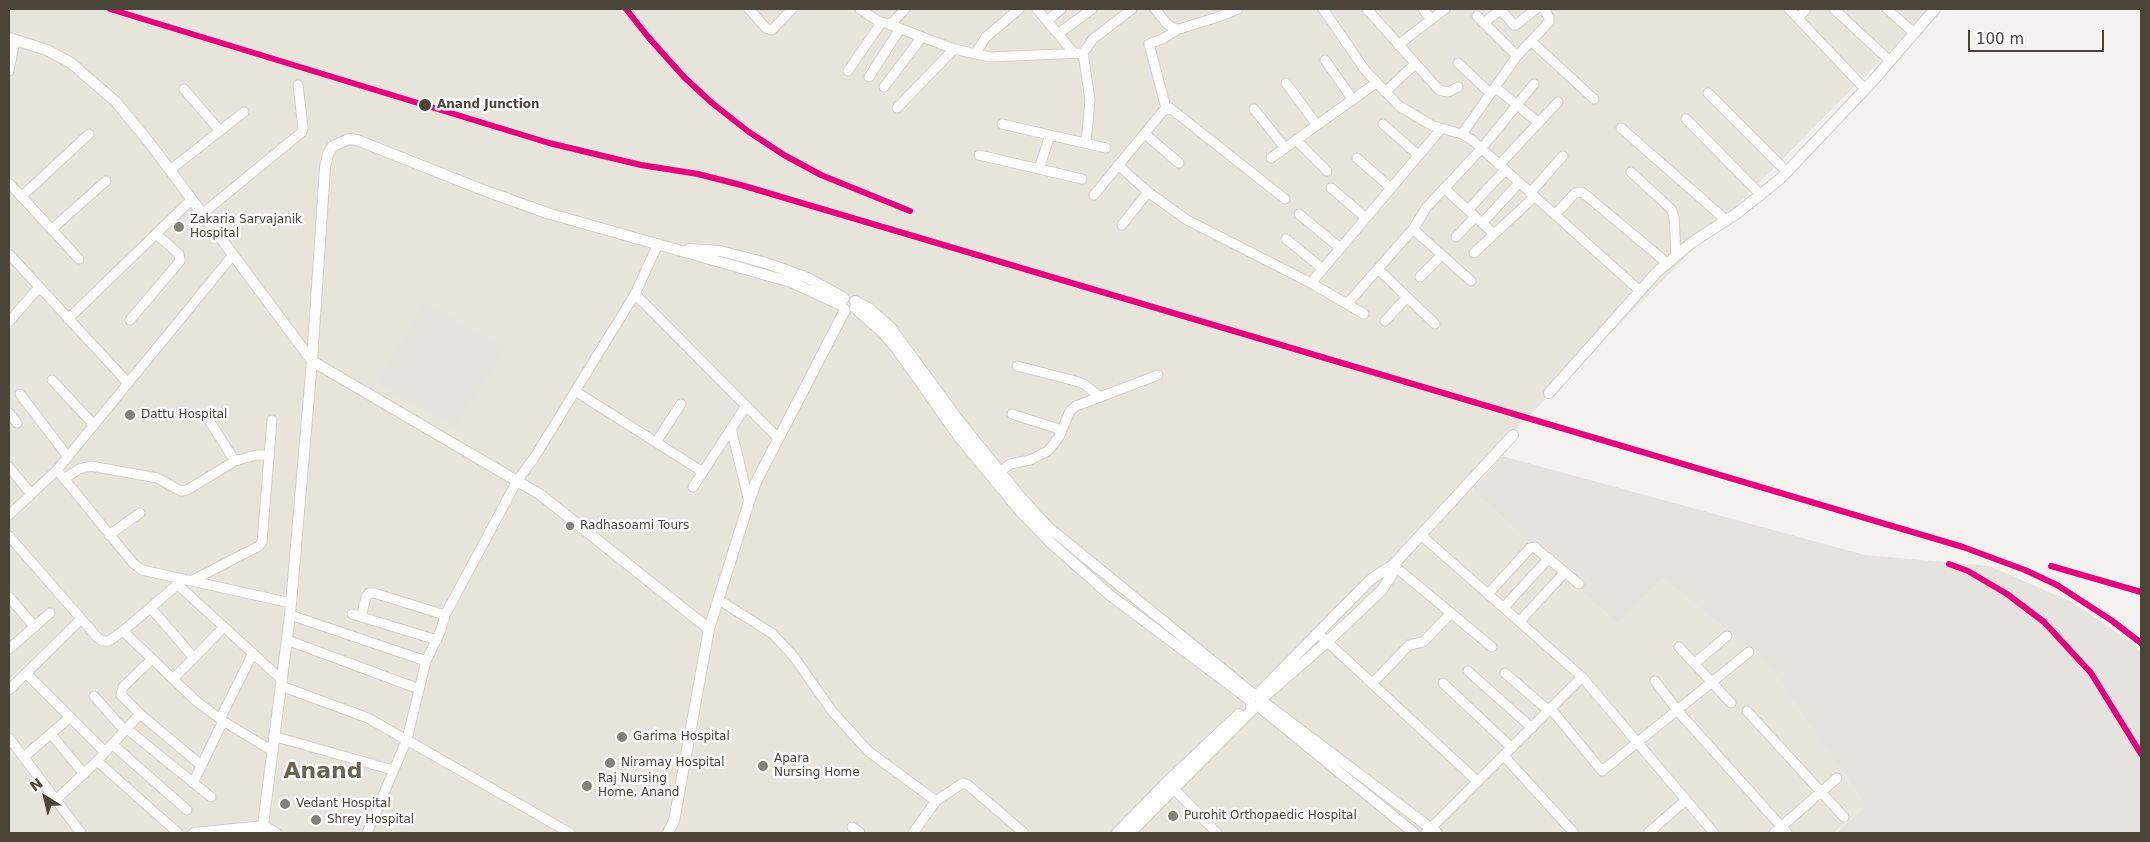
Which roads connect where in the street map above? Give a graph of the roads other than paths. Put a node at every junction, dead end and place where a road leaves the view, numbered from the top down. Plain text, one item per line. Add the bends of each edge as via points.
1 (749, 9) edge
2 (792, 9) edge
3 (860, 9) edge
4 (905, 9) edge
5 (1019, 9) edge
6 (1037, 9) edge
7 (1061, 9) edge
8 (1092, 9) edge
9 (1132, 9) edge
10 (1155, 9) edge
11 (1237, 9) edge
12 (1323, 9) edge
13 (1367, 9) edge
14 (1422, 9) edge
15 (1445, 9) edge
16 (1500, 9) edge
17 (1544, 9) edge
18 (1789, 9) edge
19 (1806, 9) edge
20 (1834, 9) edge
21 (1887, 9) edge
22 (1935, 9) edge
23 (1533, 10) edge
24 (1477, 16) dead end
25 (1798, 18) junction
26 (1431, 20) junction
27 (1047, 21) junction
28 (884, 23) junction
29 (1484, 23) junction
30 (900, 29) junction
31 (1180, 29) junction
32 (1914, 33) junction
33 (1058, 34) junction
34 (922, 37) junction
35 (12, 39) edge
36 (1531, 41) junction
37 (1398, 45) junction
38 (954, 49) junction
39 (1079, 53) junction
40 (975, 54) junction
41 (1517, 56) junction
42 (1325, 60) dead end
43 (1890, 61) junction
44 (1458, 63) dead end
45 (1414, 64) junction
46 (9, 71) edge
47 (848, 71) dead end
48 (869, 77) dead end
49 (1286, 83) dead end
50 (1376, 83) junction
51 (1534, 84) dead end
52 (298, 85) dead end
53 (884, 87) dead end
54 (1458, 87) dead end
55 (184, 89) dead end
56 (1865, 89) junction
57 (1493, 90) junction
58 (1385, 92) junction
59 (1708, 93) dead end
60 (1594, 99) dead end
61 (1353, 100) junction
62 (1558, 102) dead end
63 (1517, 105) junction
64 (897, 108) dead end
65 (1166, 108) junction
66 (1254, 109) dead end
67 (244, 112) dead end
68 (1686, 119) dead end
69 (1539, 123) junction
70 (1002, 124) dead end
71 (1383, 124) dead end
72 (1317, 125) junction
73 (1441, 128) junction
74 (1621, 128) dead end
75 (220, 131) junction
76 (89, 134) dead end
77 (1145, 134) junction
78 (1462, 134) junction
79 (1050, 135) junction
80 (1296, 140) junction
81 (1086, 143) junction
82 (1106, 148) dead end
83 (1285, 148) junction
84 (1481, 149) junction
85 (979, 155) dead end
86 (1418, 155) junction
87 (1563, 156) dead end
88 (1271, 158) dead end
89 (1357, 158) dead end
90 (1179, 163) dead end
91 (1118, 165) junction
92 (1502, 168) junction
93 (1039, 169) junction
94 (170, 170) junction
95 (1327, 171) dead end
96 (1631, 172) dead end
97 (1787, 172) junction
98 (1082, 179) dead end
99 (106, 181) dead end
100 (9, 183) edge
101 (1519, 183) junction
102 (1331, 188) dead end
103 (1391, 188) junction
104 (1444, 188) junction
105 (1148, 192) junction
106 (1094, 195) dead end
107 (1532, 195) junction
108 (1761, 195) junction
109 (22, 197) junction
110 (1285, 199) dead end
111 (191, 200) junction
112 (202, 214) junction
113 (1298, 214) dead end
114 (1555, 215) junction
115 (1475, 217) junction
116 (1366, 218) junction
117 (1726, 220) junction
118 (1122, 225) dead end
119 (52, 229) junction
120 (1413, 229) junction
121 (156, 234) junction
122 (1494, 234) junction
123 (1456, 237) dead end
124 (1286, 239) dead end
125 (658, 244) junction
126 (1340, 248) junction
127 (1474, 253) dead end
128 (9, 254) edge
129 (233, 255) junction
130 (1442, 255) junction
131 (1676, 256) junction
132 (79, 259) dead end
133 (1667, 263) junction
134 (1323, 268) junction
135 (1378, 269) junction
136 (1420, 278) dead end
137 (1471, 281) dead end
138 (1312, 283) junction
139 (39, 287) junction
140 (1640, 291) junction
141 (635, 294) junction
142 (1407, 297) junction
143 (848, 304) junction
144 (1347, 304) junction
145 (1364, 314) dead end
146 (68, 318) junction
147 (130, 320) dead end
148 (1384, 321) dead end
149 (9, 322) edge
150 (1436, 324) dead end
151 (312, 361) junction
152 (1017, 366) dead end
153 (1158, 375) dead end
154 (52, 380) dead end
155 (128, 383) junction
156 (575, 391) junction
157 (1550, 392) dead end
158 (20, 394) dead end
159 (1099, 396) junction
160 (681, 404) dead end
161 (746, 406) junction
162 (9, 413) edge
163 (1012, 414) dead end
164 (206, 416) dead end
165 (272, 420) dead end
166 (17, 423) dead end
167 (94, 424) junction
168 (731, 428) junction
169 (1062, 430) junction
170 (1512, 435) dead end
171 (778, 438) junction
172 (656, 442) junction
173 (268, 455) junction
174 (68, 457) junction
175 (235, 461) junction
176 (9, 467) edge
177 (57, 470) junction
178 (703, 472) junction
179 (996, 475) junction
180 (64, 478) junction
181 (517, 481) junction
182 (693, 487) dead end
183 (31, 494) junction
184 (748, 502) junction
185 (140, 513) dead end
186 (9, 516) edge
187 (109, 535) junction
188 (1421, 535) junction
189 (9, 536) edge
190 (1549, 558) junction
191 (1394, 565) junction
192 (1565, 572) junction
193 (184, 582) junction
194 (1579, 584) dead end
195 (1488, 594) junction
196 (719, 600) junction
197 (291, 603) junction
198 (11, 604) edge
199 (1504, 607) junction
200 (150, 608) junction
201 (50, 613) dead end
202 (1451, 613) junction
203 (290, 615) junction
204 (445, 615) junction
205 (81, 619) junction
206 (1520, 621) junction
207 (35, 627) junction
208 (224, 627) junction
209 (709, 629) junction
210 (123, 631) junction
211 (1319, 634) junction
212 (1727, 636) dead end
213 (287, 640) junction
214 (437, 640) junction
215 (1327, 642) junction
216 (1492, 647) dead end
217 (1679, 647) dead end
218 (9, 649) edge
219 (1749, 652) dead end
220 (253, 653) junction
221 (194, 658) junction
222 (152, 659) junction
223 (426, 661) junction
224 (1695, 663) junction
225 (1468, 671) dead end
226 (26, 673) junction
227 (1505, 674) dead end
228 (1582, 676) junction
229 (173, 679) junction
230 (1655, 681) dead end
231 (1712, 682) junction
232 (282, 683) junction
233 (1443, 683) dead end
234 (1372, 684) junction
235 (419, 689) junction
236 (9, 690) edge
237 (94, 696) dead end
238 (1256, 701) junction
239 (1731, 703) dead end
240 (1550, 710) junction
241 (1677, 710) junction
242 (1747, 711) dead end
243 (140, 714) junction
244 (70, 717) junction
245 (222, 720) junction
246 (1532, 728) junction
247 (126, 730) junction
248 (50, 734) junction
249 (273, 736) junction
250 (9, 738) edge
251 (407, 738) junction
252 (1638, 743) junction
253 (112, 744) junction
254 (1512, 748) junction
255 (271, 750) junction
256 (105, 752) junction
257 (1504, 756) junction
258 (24, 757) junction
259 (97, 761) junction
260 (202, 766) junction
261 (393, 770) junction
262 (84, 774) junction
263 (1837, 778) dead end
264 (1478, 782) junction
265 (193, 783) junction
266 (1170, 786) junction
267 (1820, 793) junction
268 (211, 798) dead end
269 (56, 800) junction
270 (1686, 800) junction
271 (936, 802) junction
272 (187, 810) dead end
273 (1844, 817) dead end
274 (852, 827) dead end
275 (263, 830) edge
276 (1781, 831) edge
277 (1432, 832) edge
278 (80, 833) edge
279 (178, 833) edge
280 (194, 833) edge
281 (276, 833) edge
282 (367, 833) edge
283 (567, 833) edge
284 (668, 833) edge
285 (860, 833) edge
286 (913, 833) edge
287 (1024, 833) edge
288 (1117, 833) edge
289 (1130, 833) edge
290 (1217, 833) edge
291 (1414, 833) edge
292 (1574, 833) edge
293 (1648, 833) edge
294 (1714, 833) edge

1 - 2 street via 766,28 772,30
3 - 28 street
4 - 28 street via 893,22
5 - 40 street via 986,37
6 - 27 street
7 - 27 street
8 - 33 street
9 - 39 street
10 - 31 street via 1168,24
11 - 31 street
12 - 50 street
13 - 37 street
14 - 26 street
15 - 26 street
16 - 23 street via 1514,25
16 - 29 street
17 - 36 street via 1549,22
18 - 25 street
19 - 25 street
20 - 43 street
21 - 32 street
22 - 32 street
24 - 29 street
25 - 56 street
26 - 37 street
27 - 33 street
28 - 30 street
28 - 47 street
29 - 41 street
30 - 34 street
30 - 48 street
31 - 65 street via 1149,44
32 - 43 street
33 - 39 street
34 - 38 street
34 - 53 street
35 - 46 street
35 - 94 street via 47,50 71,63 116,102
36 - 41 street
36 - 60 street
37 - 45 street
38 - 40 street
38 - 64 street
39 - 40 street via 990,57
39 - 81 street via 1090,100
41 - 57 street
42 - 61 street
43 - 56 street
44 - 57 street
45 - 54 street via 1439,90 1448,92
45 - 58 street
49 - 72 street
50 - 58 street
50 - 61 street
51 - 63 street
52 - 112 street via 302,132
55 - 75 street
56 - 97 street
57 - 63 street
57 - 78 street
58 - 73 street via 1416,118
59 - 97 street
61 - 72 street
62 - 69 street
63 - 69 street
63 - 84 street
65 - 77 street
65 - 110 street via 1173,109
66 - 83 street
67 - 75 street
68 - 108 street
69 - 92 street
70 - 79 street
71 - 86 street
72 - 80 street
73 - 78 street
73 - 86 street
74 - 117 street
75 - 94 street
76 - 109 street
77 - 90 street
77 - 91 street
78 - 84 street
79 - 81 street
79 - 93 street
80 - 83 street
80 - 95 street
81 - 82 street
83 - 88 street
84 - 92 street
84 - 104 street
85 - 93 street
86 - 103 street
87 - 107 street
89 - 103 street
91 - 105 street
91 - 106 street
92 - 101 street
92 - 115 street
93 - 98 street
94 - 111 street
96 - 131 street via 1666,202 1674,216
97 - 108 street
99 - 119 street
100 - 109 street
101 - 107 street
101 - 115 street
102 - 116 street
103 - 116 street
104 - 115 street
104 - 120 street
105 - 118 street
105 - 138 street via 1203,229
107 - 114 street
107 - 122 street
108 - 117 street
109 - 119 street
111 - 112 street
111 - 121 street
112 - 129 street
113 - 126 street
114 - 133 street via 1575,193 1582,192
114 - 140 street
115 - 122 street
115 - 123 street
116 - 126 street
117 - 131 street
119 - 132 street
120 - 130 street
120 - 135 street
121 - 146 street
121 - 147 street via 178,254 180,261
122 - 127 street
124 - 134 street
125 - 141 street
125 - 143 street via 790,282
125 - 151 street via 547,213 358,140 340,142 328,154 325,166
126 - 134 street
128 - 139 street
129 - 151 street
129 - 155 street
130 - 136 street
130 - 137 street
131 - 133 street
133 - 140 street
134 - 138 street
135 - 142 street
135 - 144 street
138 - 144 street
139 - 146 street
139 - 149 street
140 - 157 street
141 - 156 street
141 - 161 street
142 - 148 street
142 - 150 street
143 - 171 street
143 - 179 street via 896,349 959,437
144 - 145 street
146 - 155 street
151 - 181 street
151 - 197 street
152 - 159 street via 1084,384
153 - 159 street
154 - 167 street
155 - 167 street
156 - 172 street
156 - 181 street
158 - 174 street
159 - 169 street via 1070,411
160 - 172 street
161 - 168 street
161 - 171 street
162 - 166 street
163 - 169 street
164 - 175 street
165 - 173 street
167 - 174 street
168 - 178 street
168 - 184 street
169 - 179 street via 1048,451 1030,460 1010,464
170 - 188 street
171 - 184 street
172 - 178 street
173 - 175 street
173 - 193 street via 262,542
174 - 177 street
175 - 180 street via 181,491 157,478 91,466
176 - 183 street
177 - 180 street
177 - 183 street
178 - 182 street
179 - 238 street via 1021,512 1111,596
180 - 187 street
181 - 204 street
181 - 209 street via 541,495
183 - 186 street
184 - 196 street
185 - 187 street
187 - 193 street via 142,570
188 - 191 street
188 - 195 street
189 - 205 street
190 - 192 street
190 - 195 street via 1535,547 1530,548
190 - 199 street
191 - 202 street
191 - 211 street via 1371,579
191 - 215 street via 1382,590
192 - 194 street
192 - 206 street
193 - 197 street
193 - 200 street
193 - 208 street
195 - 199 street
196 - 209 street
196 - 271 street via 773,634 794,657 832,711 868,751
197 - 203 street
198 - 207 street
199 - 206 street
200 - 210 street
200 - 221 street
201 - 207 street
202 - 216 street
202 - 234 street via 1423,642 1409,645
203 - 213 street
203 - 223 street
204 - 214 street
204 - 214 street via 374,593 369,593 356,615
205 - 210 street via 102,641 109,641
205 - 226 street
206 - 228 street
207 - 218 street
208 - 220 street
208 - 221 street
209 - 284 street via 676,812
210 - 222 street
211 - 215 street
211 - 238 street
212 - 224 street
213 - 232 street
213 - 235 street
214 - 223 street
215 - 234 street
215 - 238 street
217 - 224 street
219 - 231 street
220 - 232 street
220 - 245 street
221 - 229 street
222 - 229 street
222 - 243 street via 121,691 124,699
223 - 235 street
224 - 231 street
225 - 246 street
226 - 236 street
226 - 244 street
227 - 240 street
228 - 240 street
228 - 252 street
229 - 245 street
230 - 241 street
231 - 239 street
231 - 241 street
232 - 249 street
232 - 251 street via 349,709
233 - 254 street
234 - 264 street
235 - 251 street
237 - 247 street
238 - 266 street
238 - 277 street
238 - 291 street
240 - 246 street
240 - 252 street via 1602,771
241 - 252 street
241 - 276 street
242 - 267 street
243 - 247 street
243 - 260 street
244 - 248 street
244 - 256 street
245 - 255 street
245 - 260 street
246 - 254 street
247 - 253 street
247 - 265 street
248 - 258 street
248 - 262 street
249 - 255 street
249 - 261 street
250 - 258 street
251 - 261 street
251 - 283 street
252 - 270 street
253 - 256 street
253 - 272 street
254 - 257 street
255 - 275 street
256 - 259 street
257 - 264 street
257 - 292 street
258 - 269 street
259 - 262 street
259 - 279 street
260 - 265 street
261 - 282 street
262 - 269 street
263 - 267 street
264 - 277 street
265 - 268 street
266 - 288 street
266 - 289 street
266 - 290 street
267 - 273 street
267 - 276 street
269 - 278 street
270 - 293 street
270 - 294 street
271 - 286 street
271 - 287 street via 963,783
274 - 285 street
275 - 280 street
275 - 281 street

